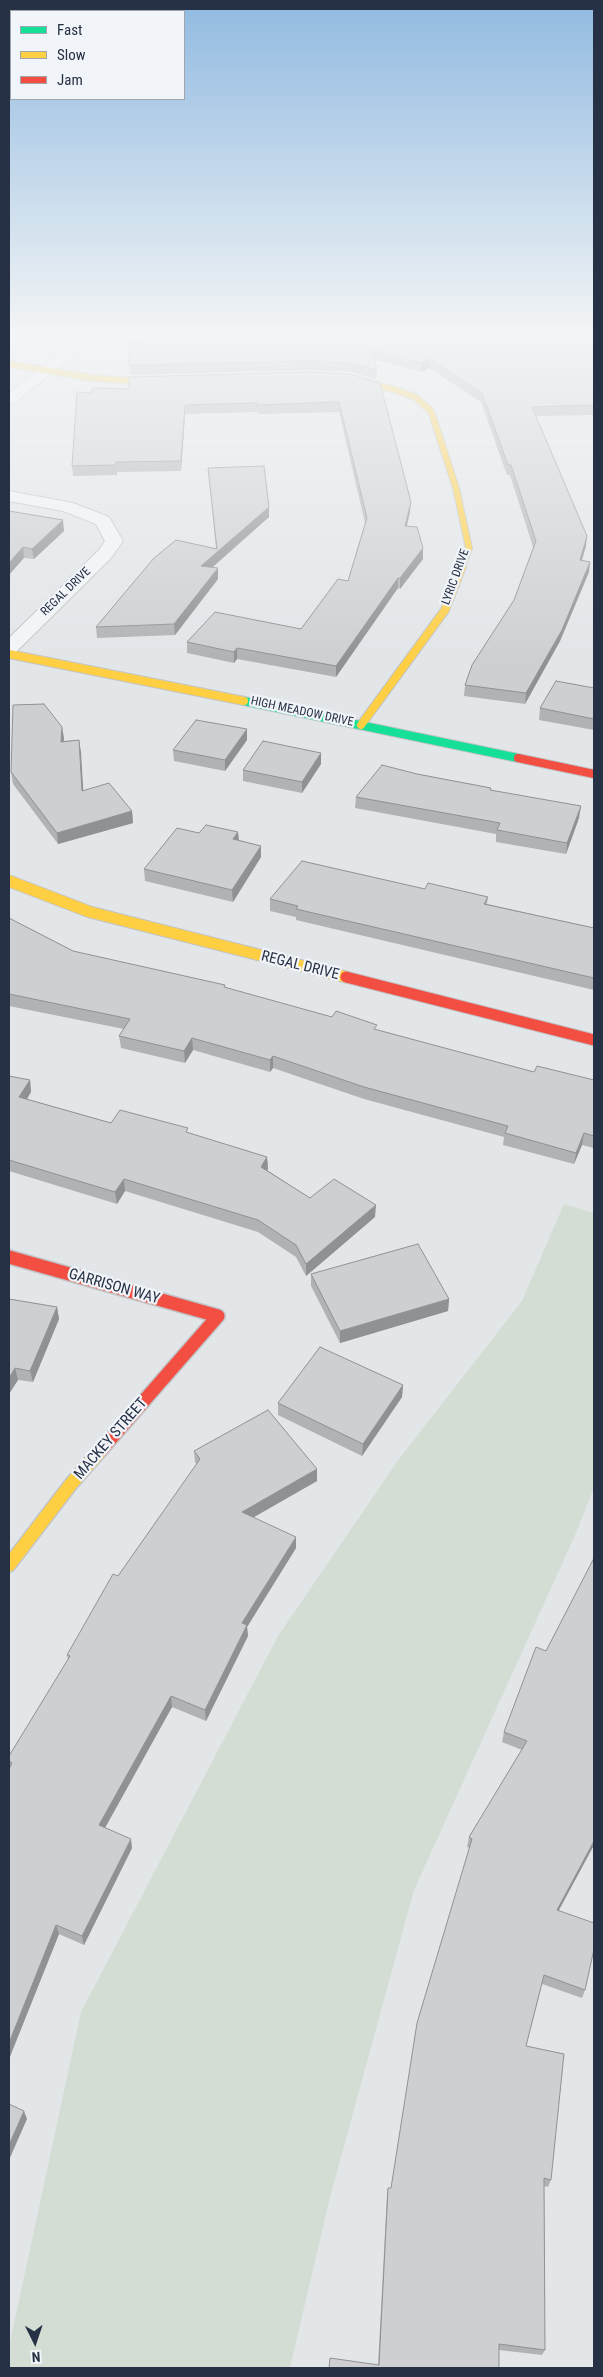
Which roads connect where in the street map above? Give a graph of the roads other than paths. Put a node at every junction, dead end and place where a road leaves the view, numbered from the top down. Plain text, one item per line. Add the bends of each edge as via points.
1 (441, 441) edge
2 (9, 496) edge
3 (9, 648) edge
4 (9, 654) edge
5 (361, 725) junction
6 (594, 774) edge
7 (9, 882) edge
8 (594, 1040) edge
9 (9, 1257) edge
10 (218, 1316) joint
11 (9, 1565) edge

1 - 5 street, LYRIC DRIVE via 456,488 469,548 445,610
2 - 3 street, REGAL DRIVE via 67,507 103,521 114,541 105,554
4 - 5 street, HIGH MEADOW DRIVE
5 - 6 street, HIGH MEADOW DRIVE
7 - 8 street, REGAL DRIVE via 90,912
9 - 10 street, GARRISON WAY
10 - 11 street, MACKEY STREET via 71,1484

